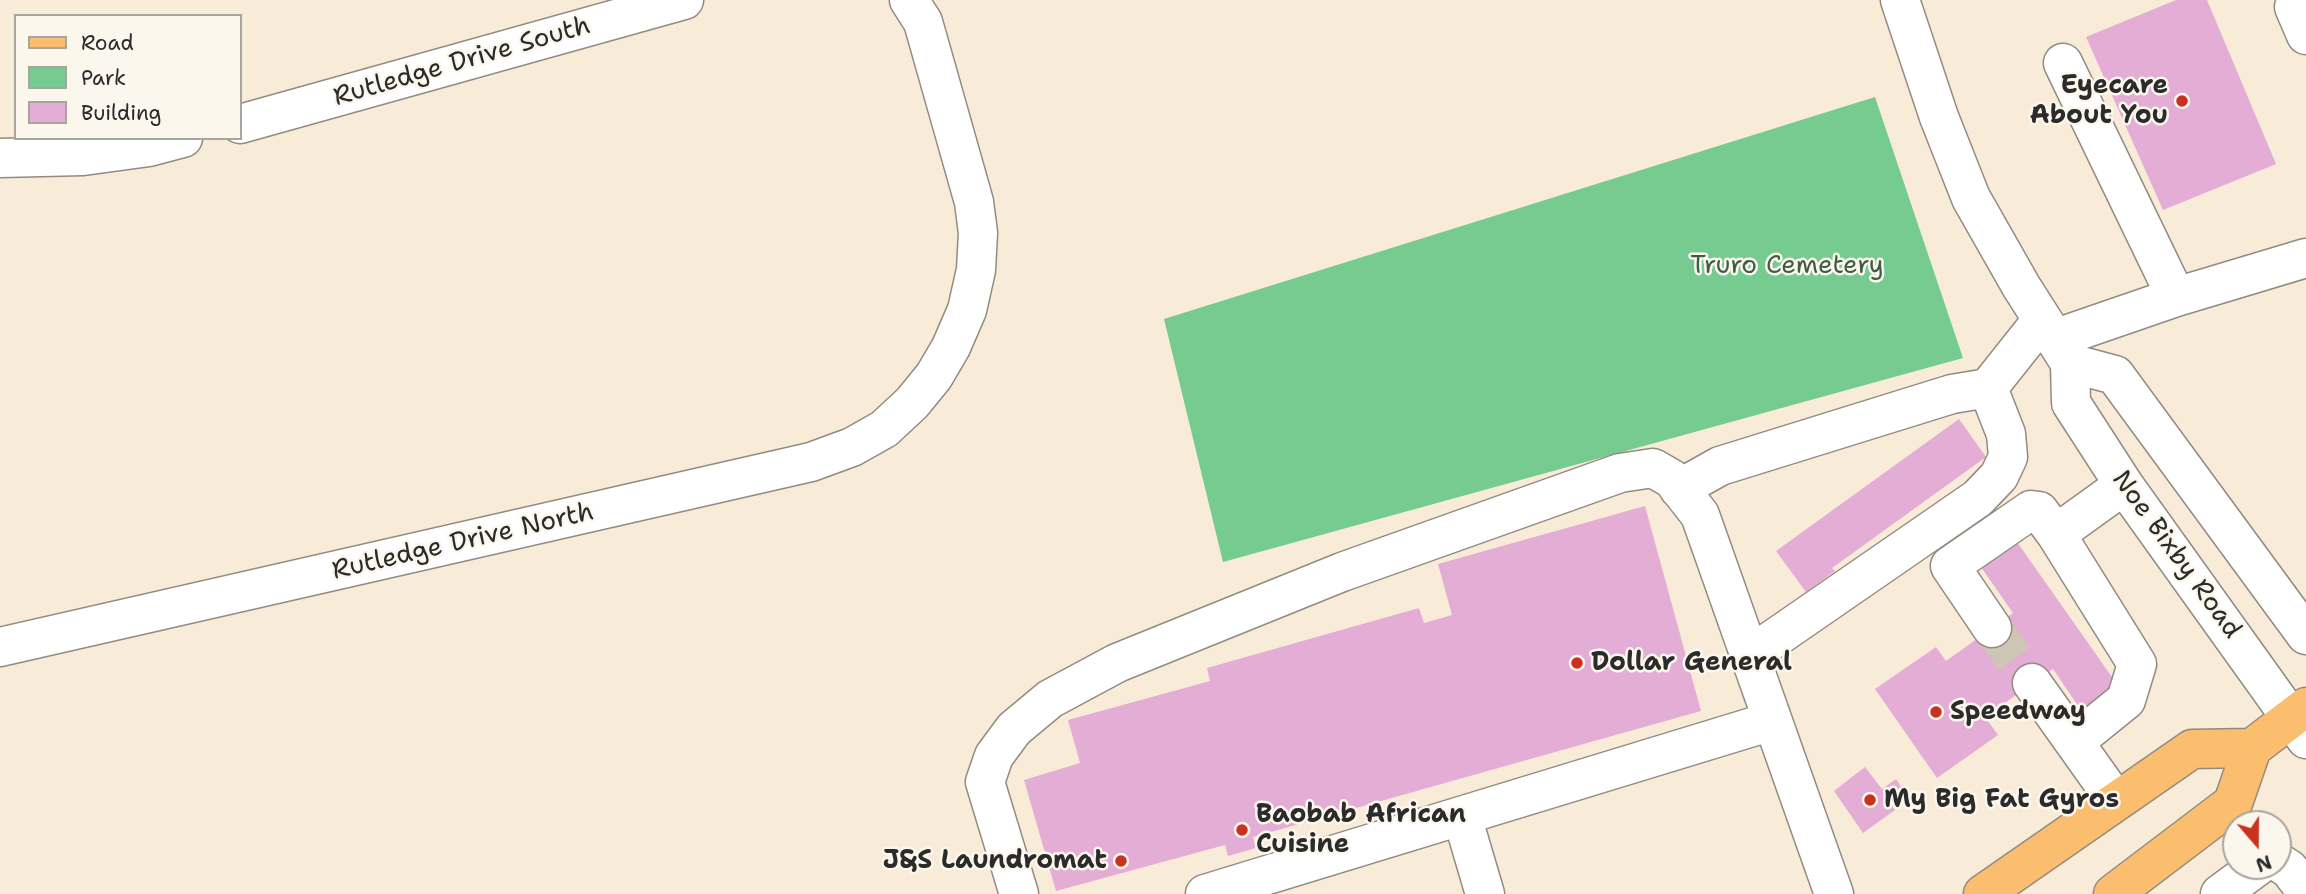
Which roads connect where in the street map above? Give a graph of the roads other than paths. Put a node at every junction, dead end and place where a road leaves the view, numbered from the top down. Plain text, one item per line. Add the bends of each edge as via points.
1 (684, 0) edge
2 (909, 0) edge
3 (1900, 0) edge
4 (2063, 63) dead end
5 (242, 123) edge
6 (174, 140) edge
7 (0, 158) edge
8 (2306, 258) edge
9 (2176, 297) junction
10 (2055, 341) junction
11 (1989, 388) junction
12 (2124, 485) junction
13 (1679, 489) junction
14 (2056, 534) junction
15 (1992, 628) tunnel mouth
16 (2306, 635) edge
17 (0, 648) edge
18 (1749, 656) junction
19 (2032, 683) tunnel mouth
20 (1772, 720) junction
21 (2301, 721) edge
22 (2074, 742) junction
23 (2252, 748) junction
24 (2116, 802) junction
25 (1462, 816) junction
26 (2292, 873) edge
27 (2239, 880) edge
28 (2124, 891) edge
29 (2306, 891) edge
30 (1019, 894) edge
31 (1205, 894) edge
32 (1485, 894) edge
33 (1834, 894) edge
34 (1983, 894) edge
35 (2220, 894) edge

1 - 5 street, Rutledge Drive South
2 - 17 street, Rutledge Drive North via 923,22 974,202 976,270 967,310 951,347 912,403 884,429 811,462
3 - 10 street, Noe Bixby Road via 1971,198
4 - 9 street
6 - 7 street via 83,156
8 - 9 street
9 - 10 street
10 - 11 street
10 - 12 street, Noe Bixby Road via 2071,403
10 - 16 street via 2115,375
11 - 13 street via 1952,394 1720,466
11 - 18 street via 2006,434 2008,457 1999,476 1978,498
12 - 14 street
12 - 21 street, Noe Bixby Road
13 - 18 street via 1700,515
13 - 30 street via 1653,468 1620,473 1342,572 1117,663 1050,699 1014,729 994,756 985,782
14 - 15 street via 2039,511 2031,510 1950,566
14 - 22 street via 2137,664 2126,700
18 - 20 street
19 - 22 street
20 - 25 street
20 - 33 street
21 - 23 main road
22 - 24 street
23 - 24 main road via 2192,749
23 - 28 main road via 2233,803
24 - 34 main road
25 - 31 street
25 - 32 street
26 - 29 street
27 - 35 street

